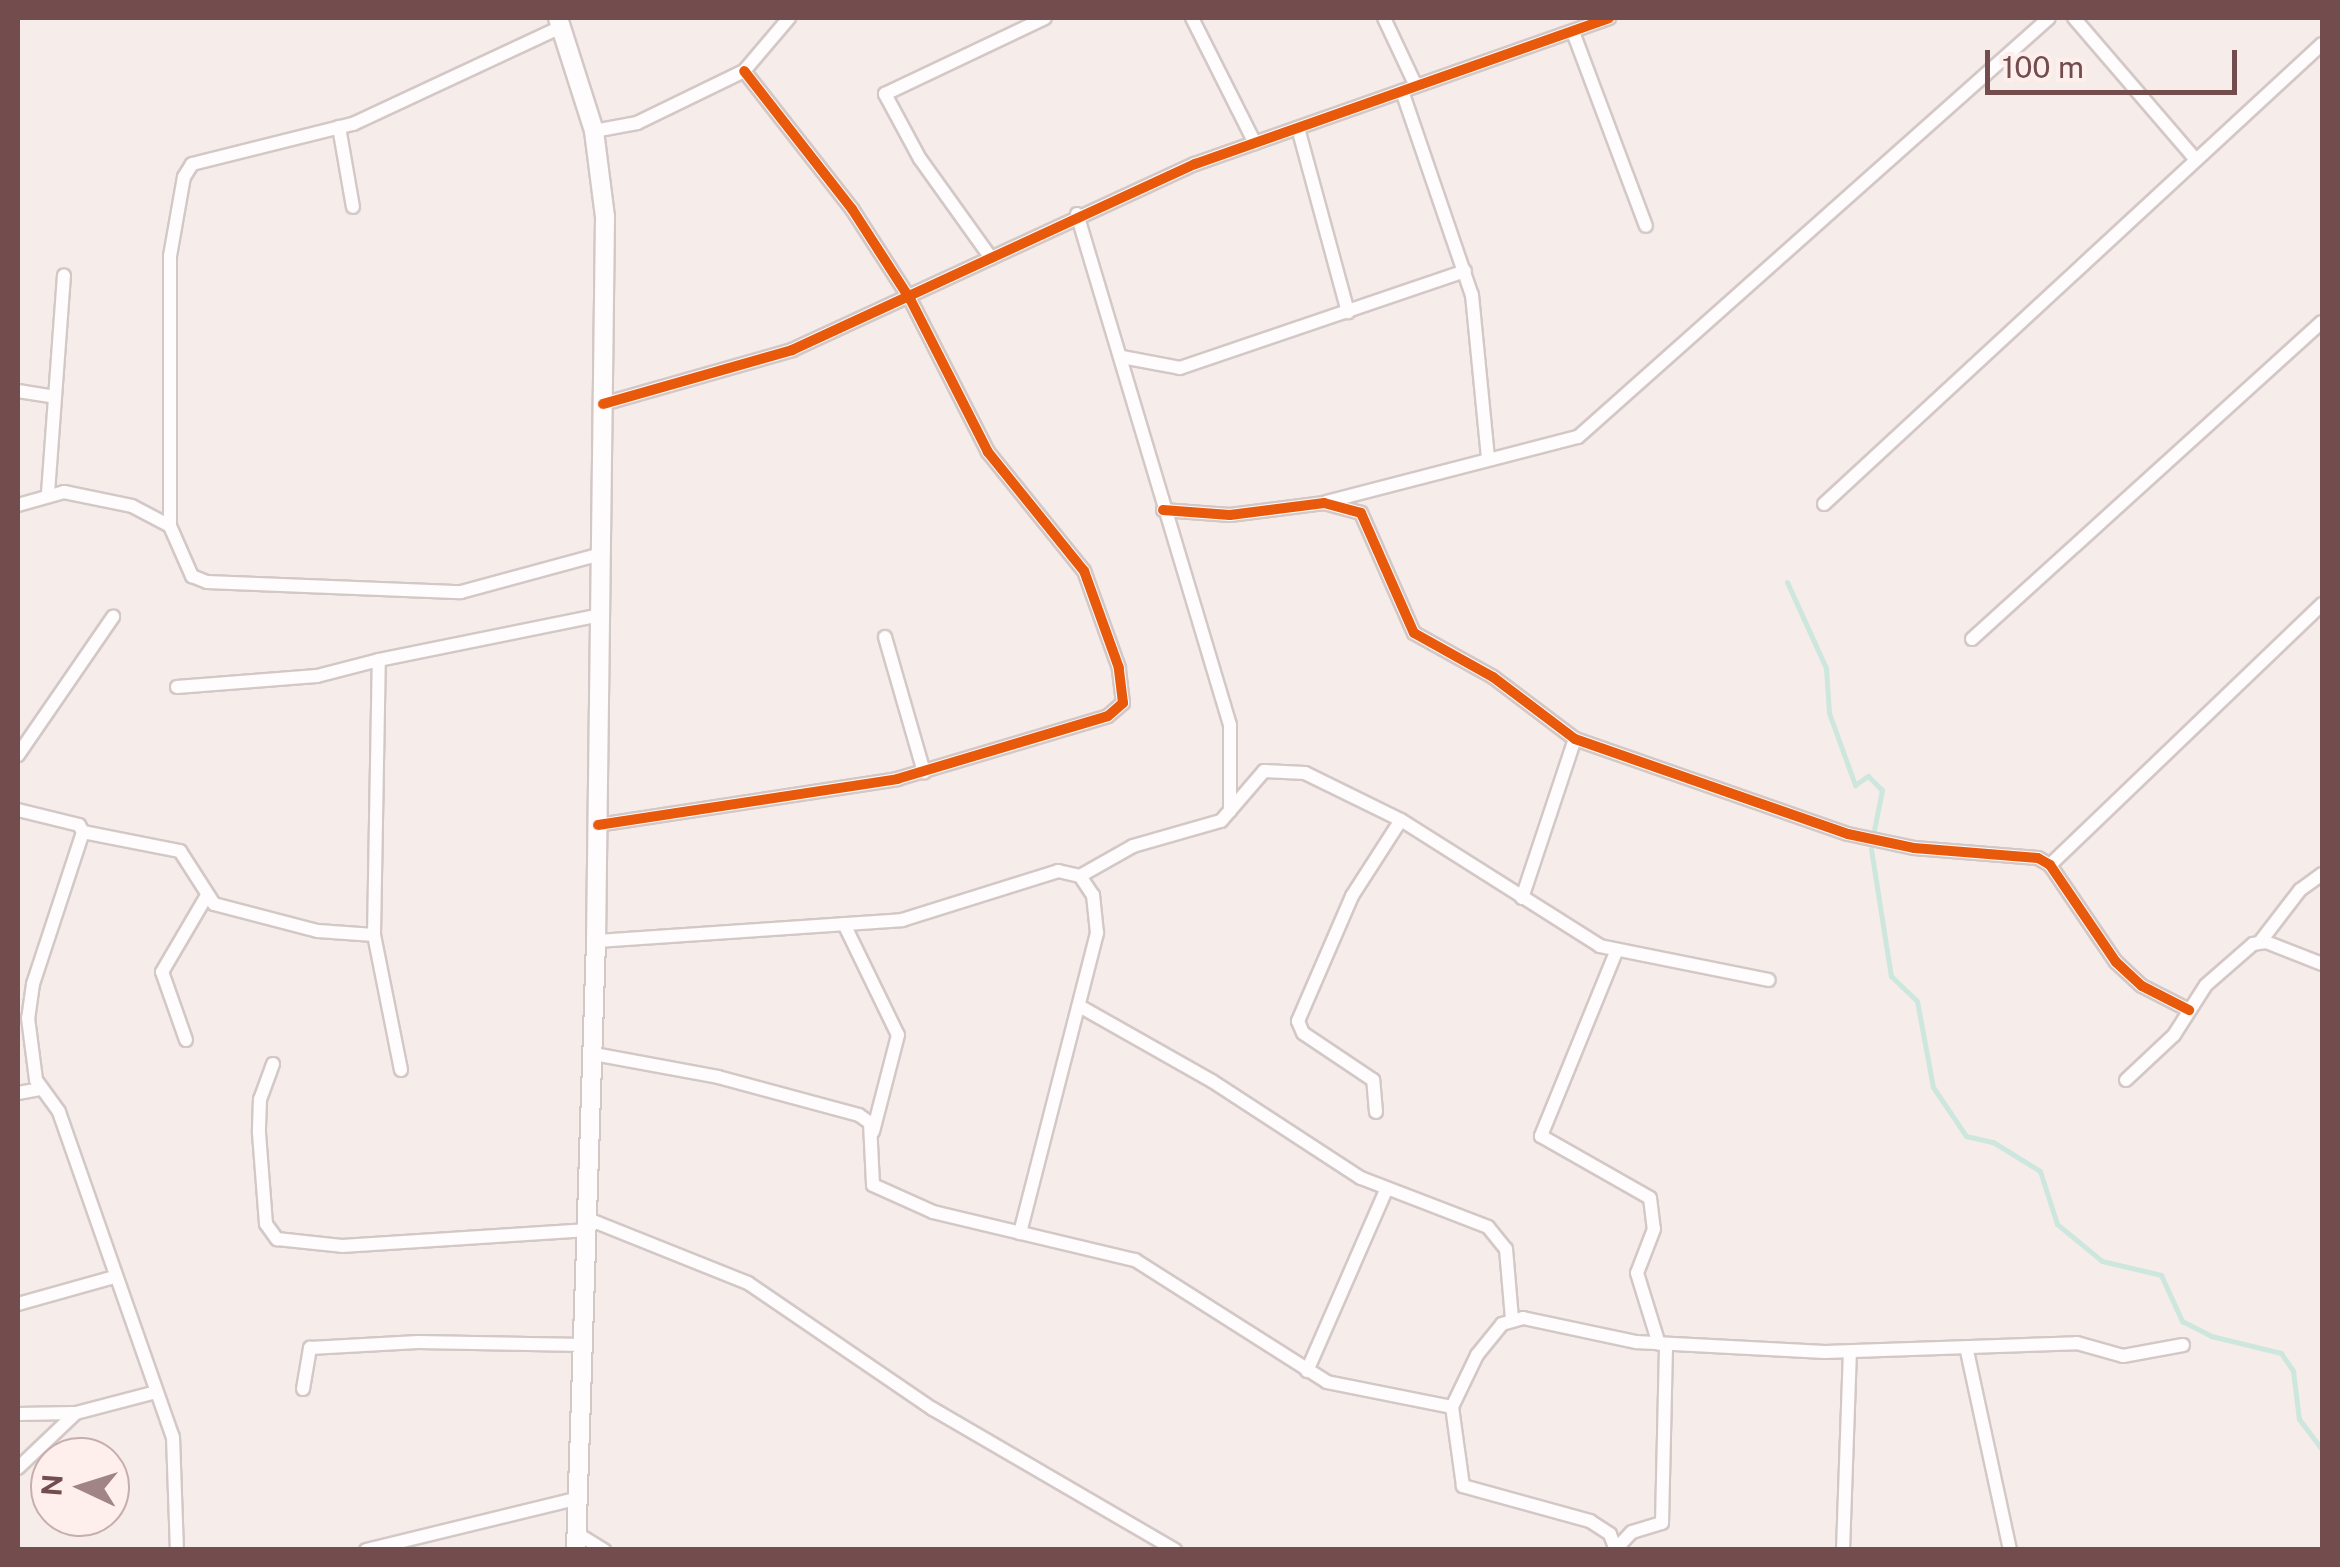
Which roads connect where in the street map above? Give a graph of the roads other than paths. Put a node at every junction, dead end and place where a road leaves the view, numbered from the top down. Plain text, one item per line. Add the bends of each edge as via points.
1 (789, 18) edge
2 (1045, 18) edge
3 (1192, 18) edge
4 (1384, 18) edge
5 (1610, 18) edge
6 (2049, 18) edge
7 (2074, 18) edge
8 (560, 22) edge
9 (1573, 32) junction
10 (2322, 44) edge
11 (744, 71) junction
12 (1416, 86) junction
13 (1402, 90) junction
14 (339, 127) junction
15 (1298, 128) junction
16 (594, 131) junction
17 (1256, 143) junction
18 (2196, 160) junction
19 (353, 207) dead end
20 (1076, 214) junction
21 (1646, 226) dead end
22 (990, 258) junction
23 (1464, 271) junction
24 (64, 276) dead end
25 (910, 299) junction
26 (1348, 312) junction
27 (2322, 322) edge
28 (1122, 357) junction
29 (18, 391) edge
30 (54, 398) junction
31 (603, 404) junction
32 (1488, 458) junction
33 (48, 493) junction
34 (1324, 503) junction
35 (1824, 504) dead end
36 (18, 505) edge
37 (1163, 510) junction
38 (170, 526) junction
39 (601, 554) junction
40 (2322, 604) edge
41 (601, 615) junction
42 (113, 617) dead end
43 (886, 637) dead end
44 (1972, 639) dead end
45 (379, 660) junction
46 (177, 687) dead end
47 (1574, 739) junction
48 (18, 755) edge
49 (924, 772) junction
50 (18, 810) edge
51 (1230, 810) junction
52 (1401, 820) junction
53 (598, 825) junction
54 (83, 832) junction
55 (2050, 865) junction
56 (2322, 874) edge
57 (1080, 876) junction
58 (206, 897) junction
59 (1522, 898) junction
60 (844, 924) junction
61 (374, 935) junction
62 (596, 941) junction
63 (2260, 942) junction
64 (1616, 952) junction
65 (2322, 964) edge
66 (1768, 980) dead end
67 (1080, 1007) junction
68 (2189, 1010) junction
69 (186, 1040) dead end
70 (594, 1054) junction
71 (273, 1064) dead end
72 (401, 1070) dead end
73 (2126, 1080) dead end
74 (40, 1090) junction
75 (18, 1093) edge
76 (1376, 1112) dead end
77 (871, 1140) junction
78 (1386, 1190) junction
79 (588, 1225) junction
80 (1020, 1234) junction
81 (114, 1277) junction
82 (18, 1304) edge
83 (1512, 1319) junction
84 (1663, 1344) junction
85 (2183, 1345) dead end
86 (584, 1346) junction
87 (1967, 1351) junction
88 (1850, 1353) junction
89 (1307, 1371) junction
90 (303, 1388) dead end
91 (156, 1392) junction
92 (1452, 1407) junction
93 (76, 1413) junction
94 (18, 1414) edge
95 (18, 1468) edge
96 (579, 1498) junction
97 (577, 1542) edge
98 (1616, 1549) edge
99 (177, 1550) edge
100 (366, 1550) edge
101 (604, 1550) edge
102 (1174, 1550) edge
103 (1843, 1550) edge
104 (2010, 1550) edge

1 - 11 street
2 - 22 street via 884,94 920,159
3 - 17 street
4 - 12 street
5 - 9 street
6 - 32 street via 1598,422 1551,448
7 - 18 street
8 - 14 street
8 - 16 main road
9 - 12 street
9 - 21 street
10 - 18 street
11 - 16 street via 637,122
11 - 25 street via 852,210
12 - 13 street
13 - 15 street
13 - 23 street
14 - 19 street
14 - 38 street via 202,156 184,178 170,256
15 - 17 street
15 - 26 street
16 - 31 main road via 605,217
17 - 20 street
18 - 35 street
20 - 22 street
20 - 28 street
22 - 25 street
23 - 26 street
23 - 32 street via 1480,338
24 - 30 street
25 - 31 street via 728,373
25 - 49 street via 988,452 1084,571 1124,693 1121,708 1108,716
26 - 28 street via 1180,368
27 - 44 street
28 - 37 street
29 - 30 street
30 - 33 street
31 - 39 main road
32 - 34 street
33 - 36 street
33 - 38 street via 132,506
34 - 37 street via 1230,515
34 - 47 street via 1362,513 1414,633 1494,677
37 - 51 street via 1230,725
38 - 39 street via 192,576 238,584 461,592
39 - 41 main road
40 - 55 street
41 - 45 street
41 - 53 main road
42 - 48 street
43 - 49 street
45 - 46 street via 317,676
45 - 61 street
47 - 55 street via 1848,834
47 - 59 street
49 - 53 street
50 - 54 street via 79,825
51 - 52 street via 1258,776 1281,770 1324,779
51 - 57 street via 1209,826 1133,846
52 - 59 street
52 - 76 street via 1352,896 1298,1021 1303,1034 1373,1080
53 - 62 main road
54 - 58 street via 180,851 189,856
54 - 74 street via 33,984 28,1018
55 - 68 street via 2116,962 2142,986
56 - 63 street via 2300,890
57 - 60 street via 1058,871 902,920
57 - 67 street via 1098,916
58 - 61 street via 318,931
58 - 69 street via 162,972
59 - 64 street
60 - 62 street
60 - 77 street via 898,1035
61 - 72 street
62 - 70 main road
63 - 65 street
63 - 68 street via 2206,985
64 - 66 street
64 - 84 street via 1541,1136 1650,1198 1654,1229 1637,1273
67 - 78 street
67 - 80 street
68 - 73 street via 2174,1035
70 - 77 street via 801,1096 867,1118
70 - 79 main road
71 - 79 street via 260,1098 259,1132 266,1224 277,1239 342,1246
74 - 75 street
74 - 81 street via 60,1112
77 - 80 street via 873,1185 934,1212
78 - 83 street via 1499,1236
78 - 89 street
79 - 86 main road
79 - 102 street via 748,1282 933,1409
80 - 89 street via 1135,1260
81 - 82 street
81 - 91 street
83 - 84 street
83 - 92 street via 1477,1355
84 - 88 street
84 - 98 street via 1662,1522 1632,1532
85 - 87 street via 2123,1356 2077,1343
86 - 90 street via 418,1342 310,1348
86 - 96 main road
87 - 88 street
87 - 104 street
88 - 103 street
89 - 92 street via 1350,1389
91 - 93 street
91 - 99 street via 178,1462
92 - 98 street via 1463,1486 1590,1522 1610,1534
93 - 94 street
93 - 95 street
96 - 97 main road
96 - 100 street
97 - 101 street

